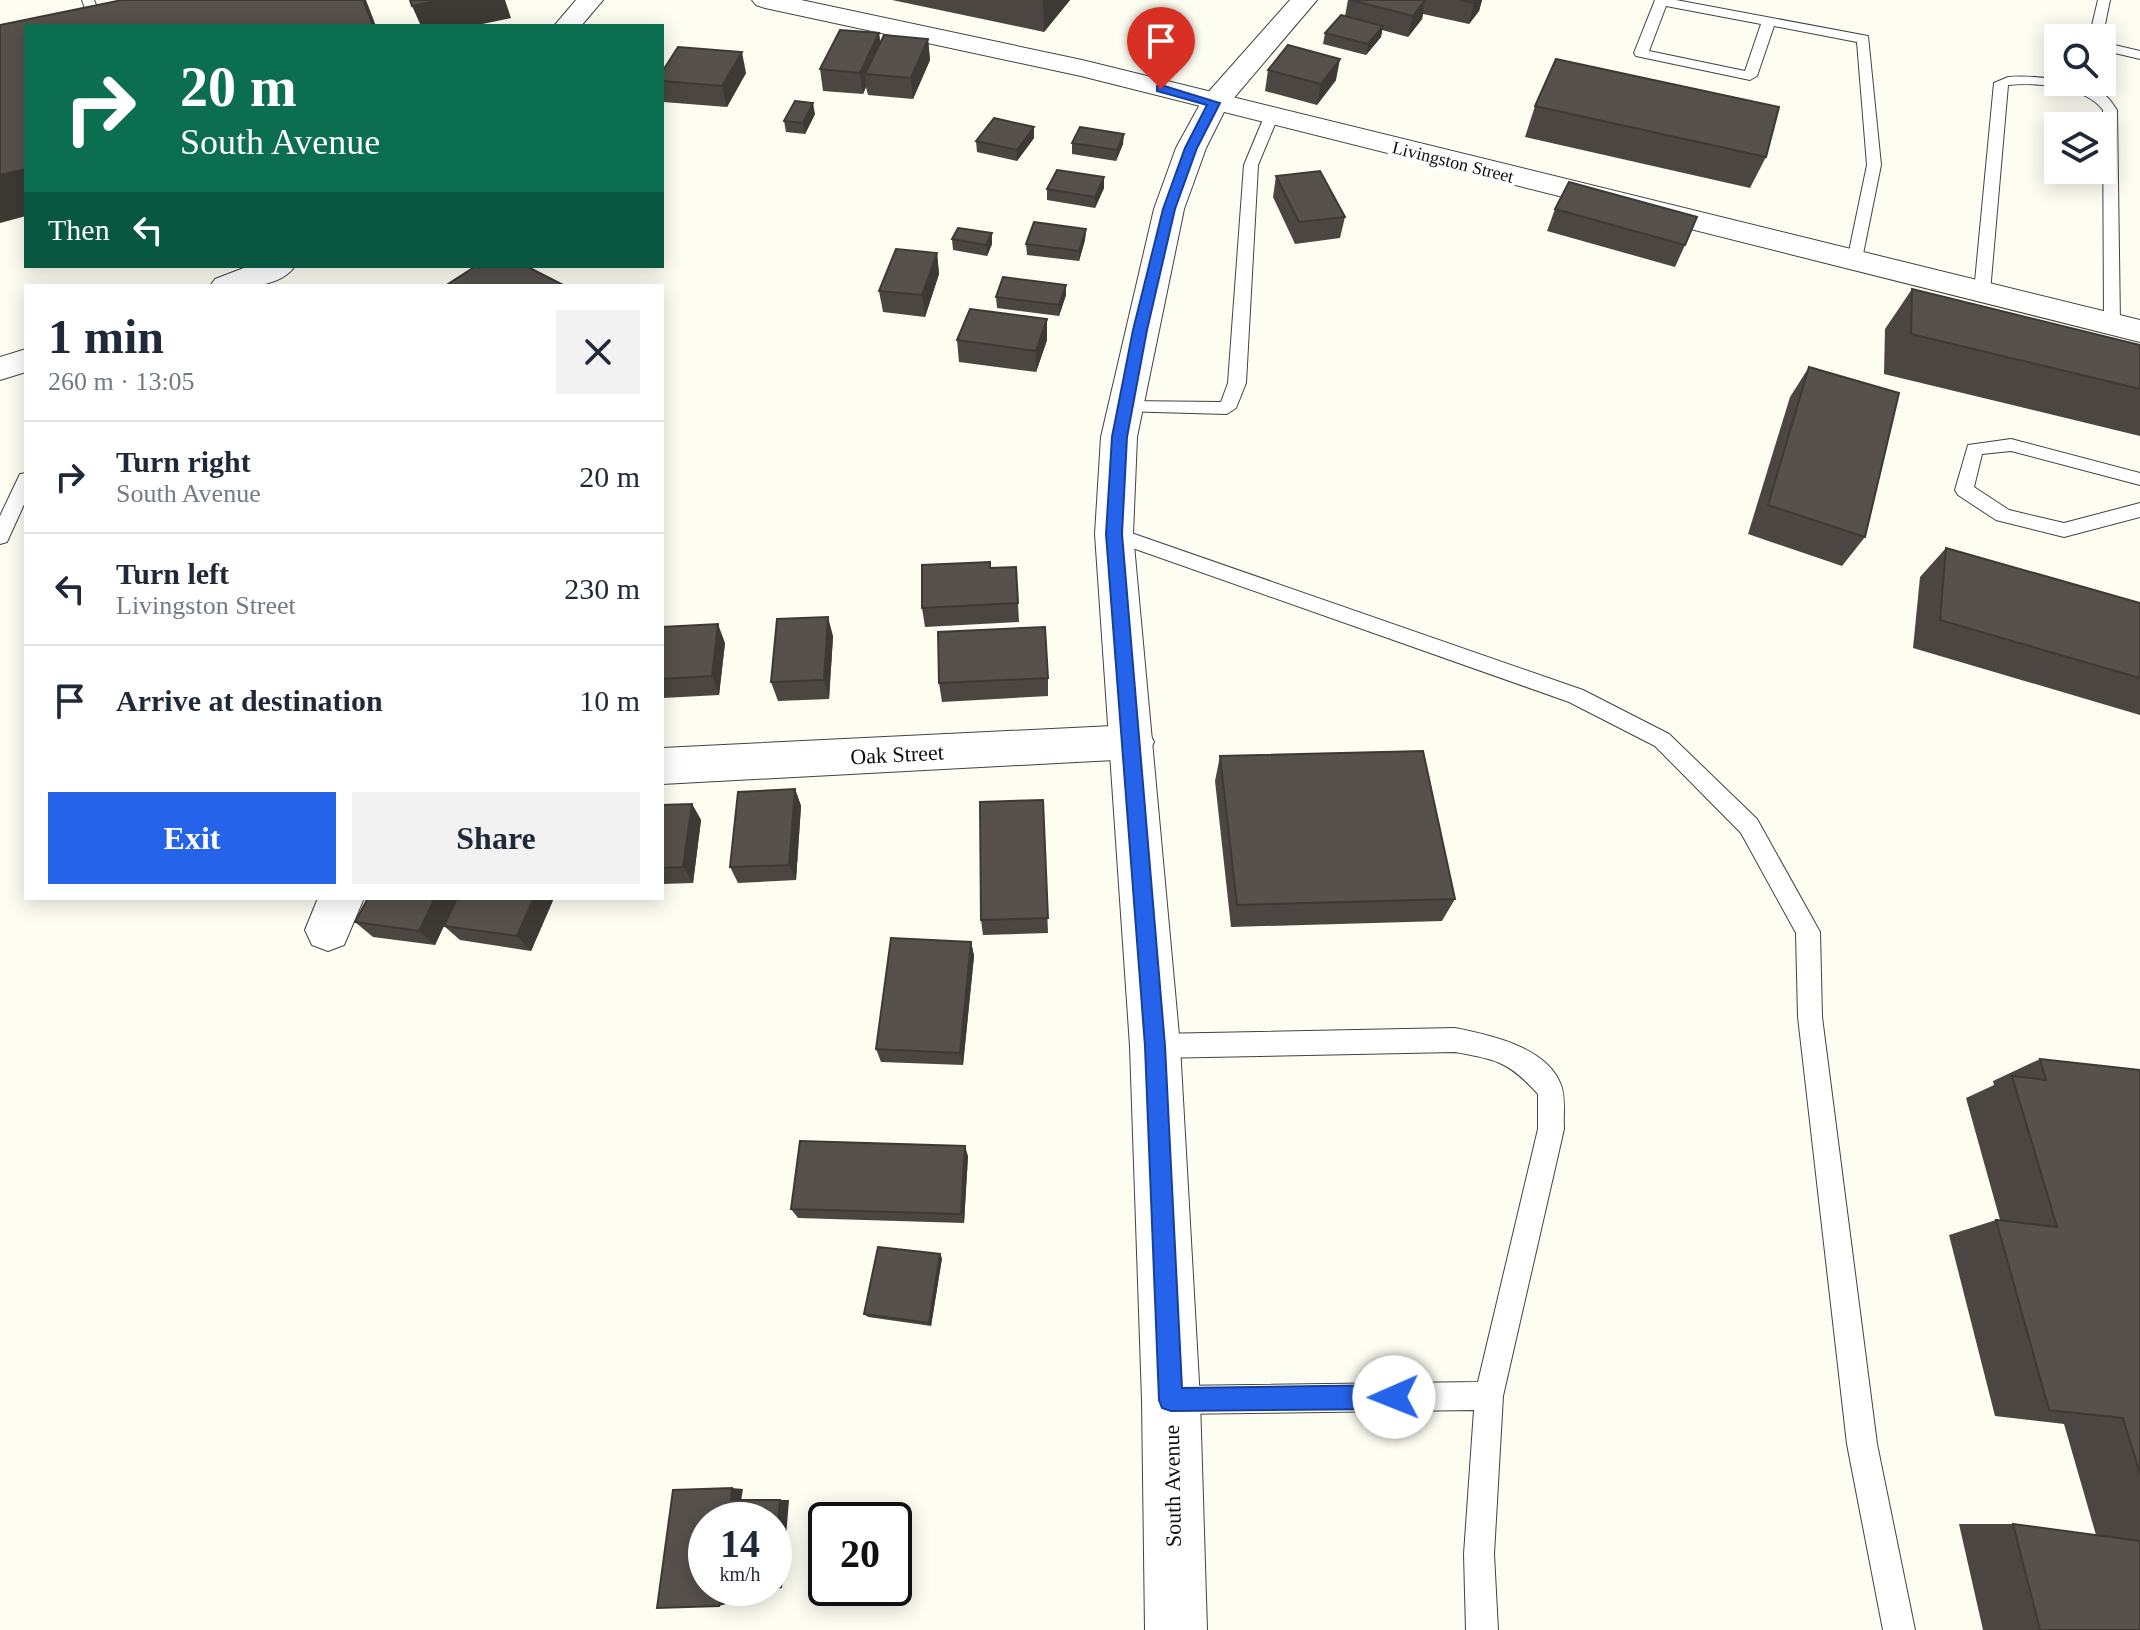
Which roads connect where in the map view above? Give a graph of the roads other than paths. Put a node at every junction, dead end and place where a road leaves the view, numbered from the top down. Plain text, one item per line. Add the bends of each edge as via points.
1 (88, 0) edge
2 (590, 0) edge
3 (1304, 0) edge
4 (2104, 0) edge
5 (779, 1) edge
6 (1769, 21) junction
7 (97, 24) edge
8 (569, 24) edge
9 (2099, 24) edge
10 (2116, 49) edge
11 (2140, 55) edge
12 (1214, 103) junction
13 (1271, 117) junction
14 (1855, 261) junction
15 (274, 268) edge
16 (231, 284) edge
17 (1982, 292) junction
18 (2126, 328) edge
19 (24, 361) edge
20 (0, 369) edge
21 (1125, 407) junction
22 (2140, 479) edge
23 (24, 483) edge
24 (2140, 510) edge
25 (1114, 534) junction
26 (0, 537) edge
27 (1133, 742) junction
28 (664, 766) edge
29 (1155, 1046) junction
30 (1489, 1396) junction
31 (1171, 1400) junction
32 (1176, 1630) edge
33 (1482, 1630) edge
34 (1899, 1630) edge

1 - 7 lane
2 - 8 street
3 - 12 street, South Avenue
4 - 9 lane
5 - 12 street, Livingston Street
6 - 6 lane via 1661,1 1641,53 1750,76
6 - 14 lane via 1863,39 1874,165
10 - 11 lane
12 - 13 street, Livingston Street
12 - 21 street, South Avenue via 1169,209
13 - 14 street, Livingston Street
13 - 21 lane via 1251,165 1237,383 1227,408
14 - 17 street, Livingston Street
15 - 16 street
17 - 18 street, Livingston Street
17 - 18 lane via 2001,83 2020,79 2088,92 2110,110
19 - 20 street
21 - 25 street, South Avenue
22 - 24 lane via 2011,445 1974,449 1964,490 2003,515 2064,530
23 - 26 lane
25 - 27 street, South Avenue
25 - 34 lane via 1576,696 1662,740 1749,826 1808,932 1810,1017 1862,1444
27 - 28 street, Oak Street
27 - 29 street, South Avenue
29 - 30 lane via 1455,1040 1523,1060 1550,1089 1551,1129
29 - 31 street, South Avenue
30 - 31 lane
30 - 33 lane via 1479,1554
31 - 32 street, South Avenue

